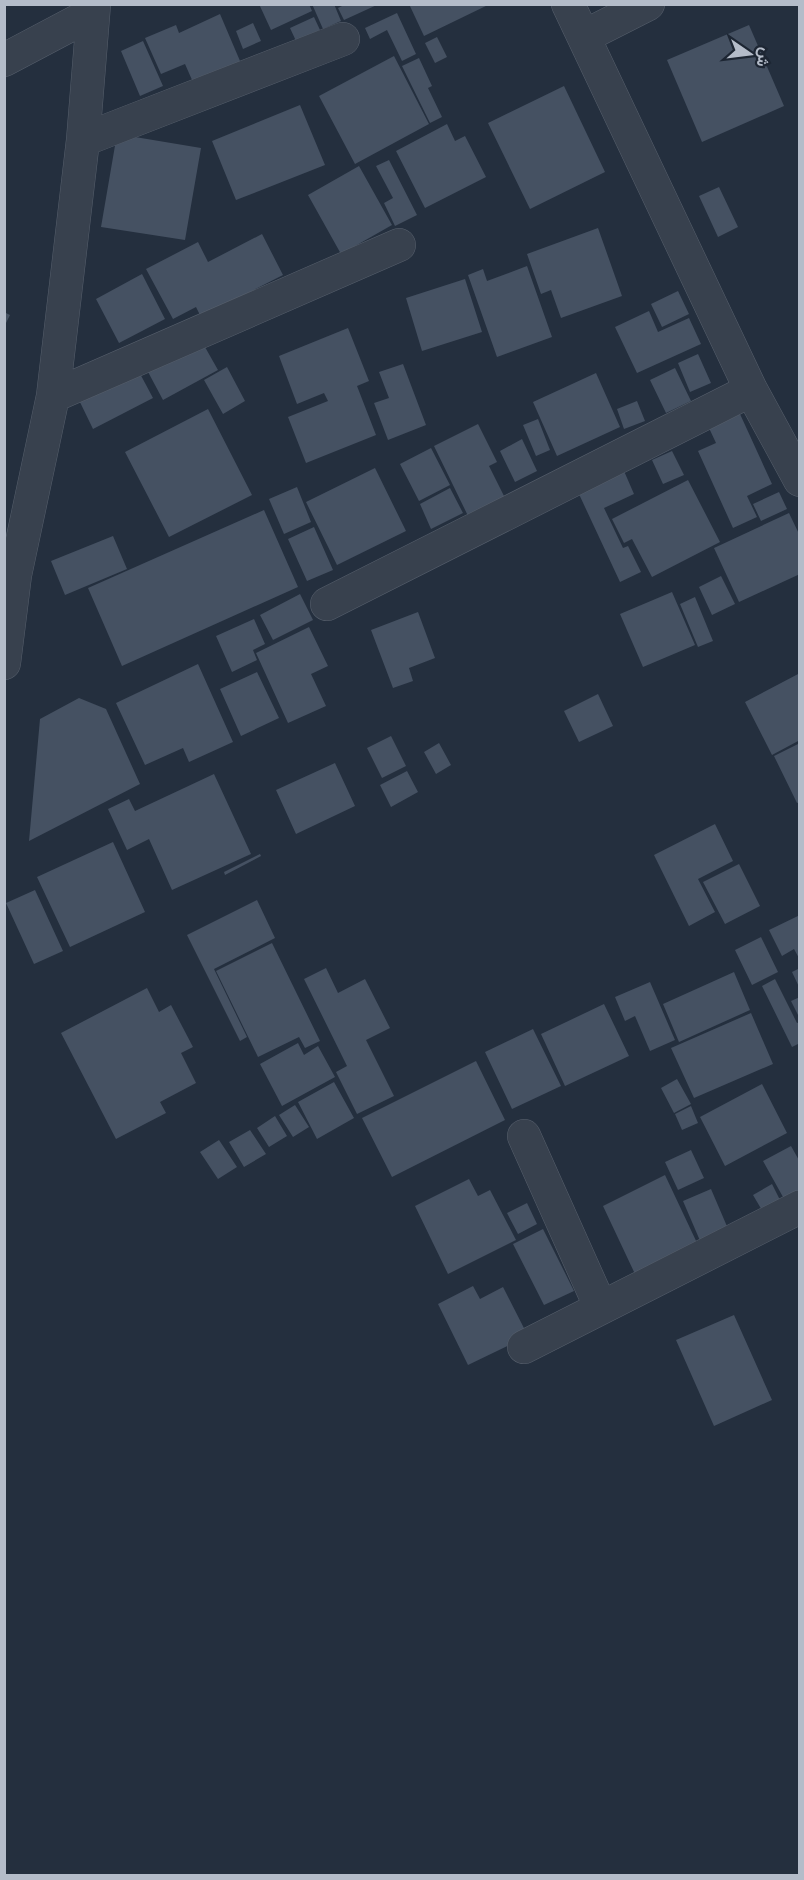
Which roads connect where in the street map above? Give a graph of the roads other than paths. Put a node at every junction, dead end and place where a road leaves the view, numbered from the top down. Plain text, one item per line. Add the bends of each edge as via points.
1 (568, 4) edge
2 (648, 4) edge
3 (94, 9) edge
4 (585, 36) junction
5 (343, 39) dead end
6 (4, 60) edge
7 (83, 140) junction
8 (399, 245) dead end
9 (751, 390) junction
10 (52, 396) junction
11 (800, 480) edge
12 (10, 578) edge
13 (327, 604) dead end
14 (4, 663) edge
15 (524, 1136) dead end
16 (800, 1207) edge
17 (601, 1308) junction
18 (524, 1347) dead end

1 - 4 street
2 - 4 street
3 - 6 street
3 - 7 street
4 - 9 street
5 - 7 street
7 - 10 street
8 - 10 street
9 - 11 street
9 - 13 street
10 - 12 street
12 - 14 street
15 - 17 street
16 - 17 street
17 - 18 street

